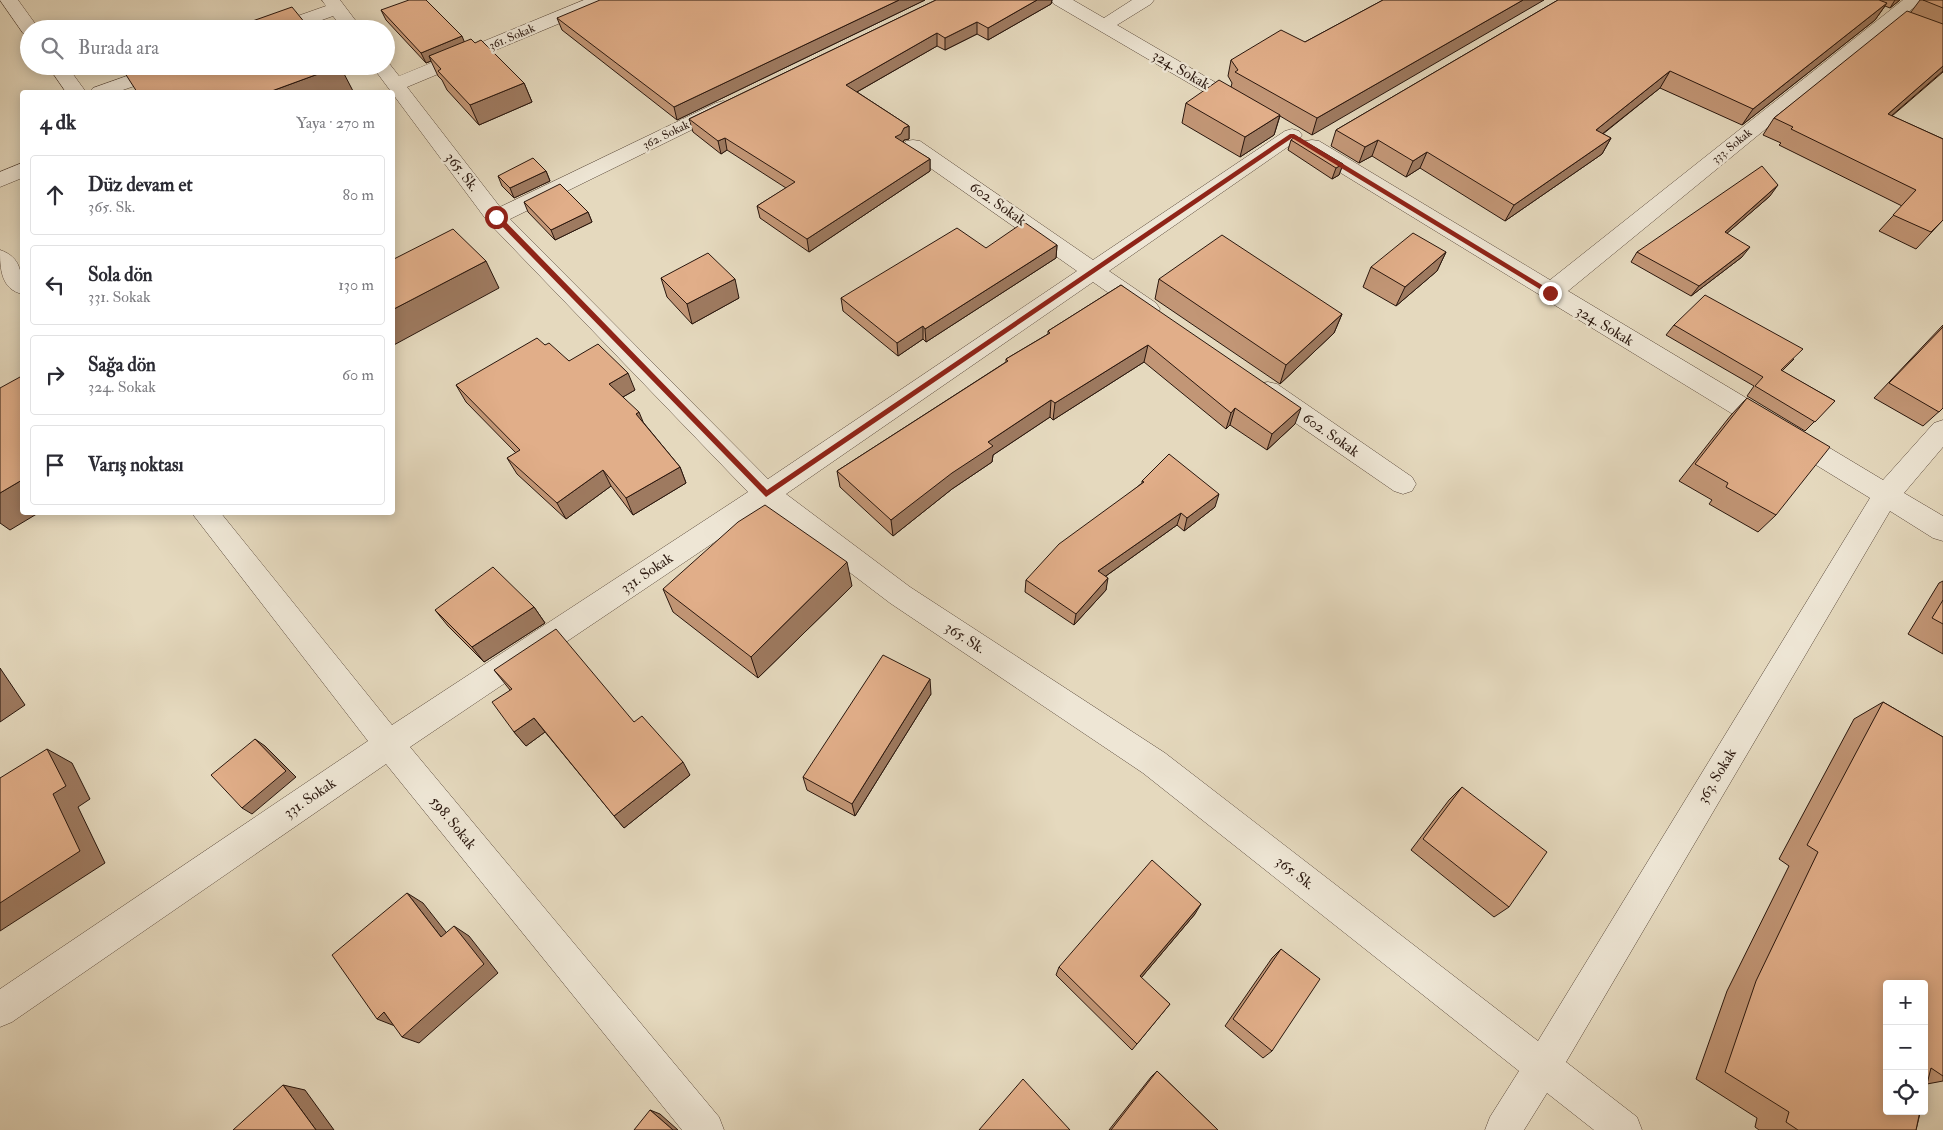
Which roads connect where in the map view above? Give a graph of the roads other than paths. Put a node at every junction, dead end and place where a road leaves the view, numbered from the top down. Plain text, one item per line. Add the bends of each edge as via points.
1 (9, 0) edge
2 (600, 0) edge
3 (1060, 0) edge
4 (1145, 0) edge
5 (1914, 0) edge
6 (334, 4) edge
7 (23, 20) edge
8 (299, 20) edge
9 (346, 20) edge
10 (1105, 25) junction
11 (395, 73) edge
12 (64, 75) edge
13 (148, 75) edge
14 (388, 76) edge
15 (75, 90) edge
16 (106, 90) edge
17 (737, 100) edge
18 (1293, 131) junction
19 (913, 146) edge
20 (20, 171) edge
21 (0, 180) edge
22 (496, 217) junction
23 (0, 258) edge
24 (1094, 270) junction
25 (20, 283) edge
26 (1550, 293) junction
27 (1167, 321) edge
28 (1248, 377) edge
29 (1943, 430) edge
30 (1403, 484) dead end
31 (766, 494) junction
32 (1885, 496) junction
33 (206, 515) edge
34 (1943, 530) edge
35 (388, 744) junction
36 (0, 1010) edge
37 (1543, 1066) junction
38 (706, 1130) edge
39 (1503, 1130) edge
40 (1624, 1130) edge

1 - 7 street
2 - 11 street, 361. Sokak
3 - 10 street, 324. Sokak
4 - 10 street
5 - 26 street, 333. Sokak
6 - 8 street
6 - 9 street
10 - 18 street, 324. Sokak
12 - 15 street
13 - 16 street
14 - 22 street, 365. Sk.
17 - 22 street, 362. Sokak
18 - 24 street, 331. Sokak
18 - 26 street, 324. Sokak
19 - 24 street, 602. Sokak
20 - 21 street
22 - 31 street, 365. Sk.
23 - 25 street
24 - 27 street, 602. Sokak
24 - 31 street, 331. Sokak
26 - 32 street, 324. Sokak
28 - 30 street, 602. Sokak
29 - 32 street, 363. Sokak
31 - 35 street, 331. Sokak
31 - 37 street, 365. Sk. via 900,595 1154,763
32 - 34 street, 324. Sokak
32 - 37 street, 363. Sokak
33 - 35 street, 598. Sokak
35 - 36 street, 331. Sokak
35 - 38 street, 598. Sokak
37 - 39 street, 363. Sokak
37 - 40 street, 365. Sk.

